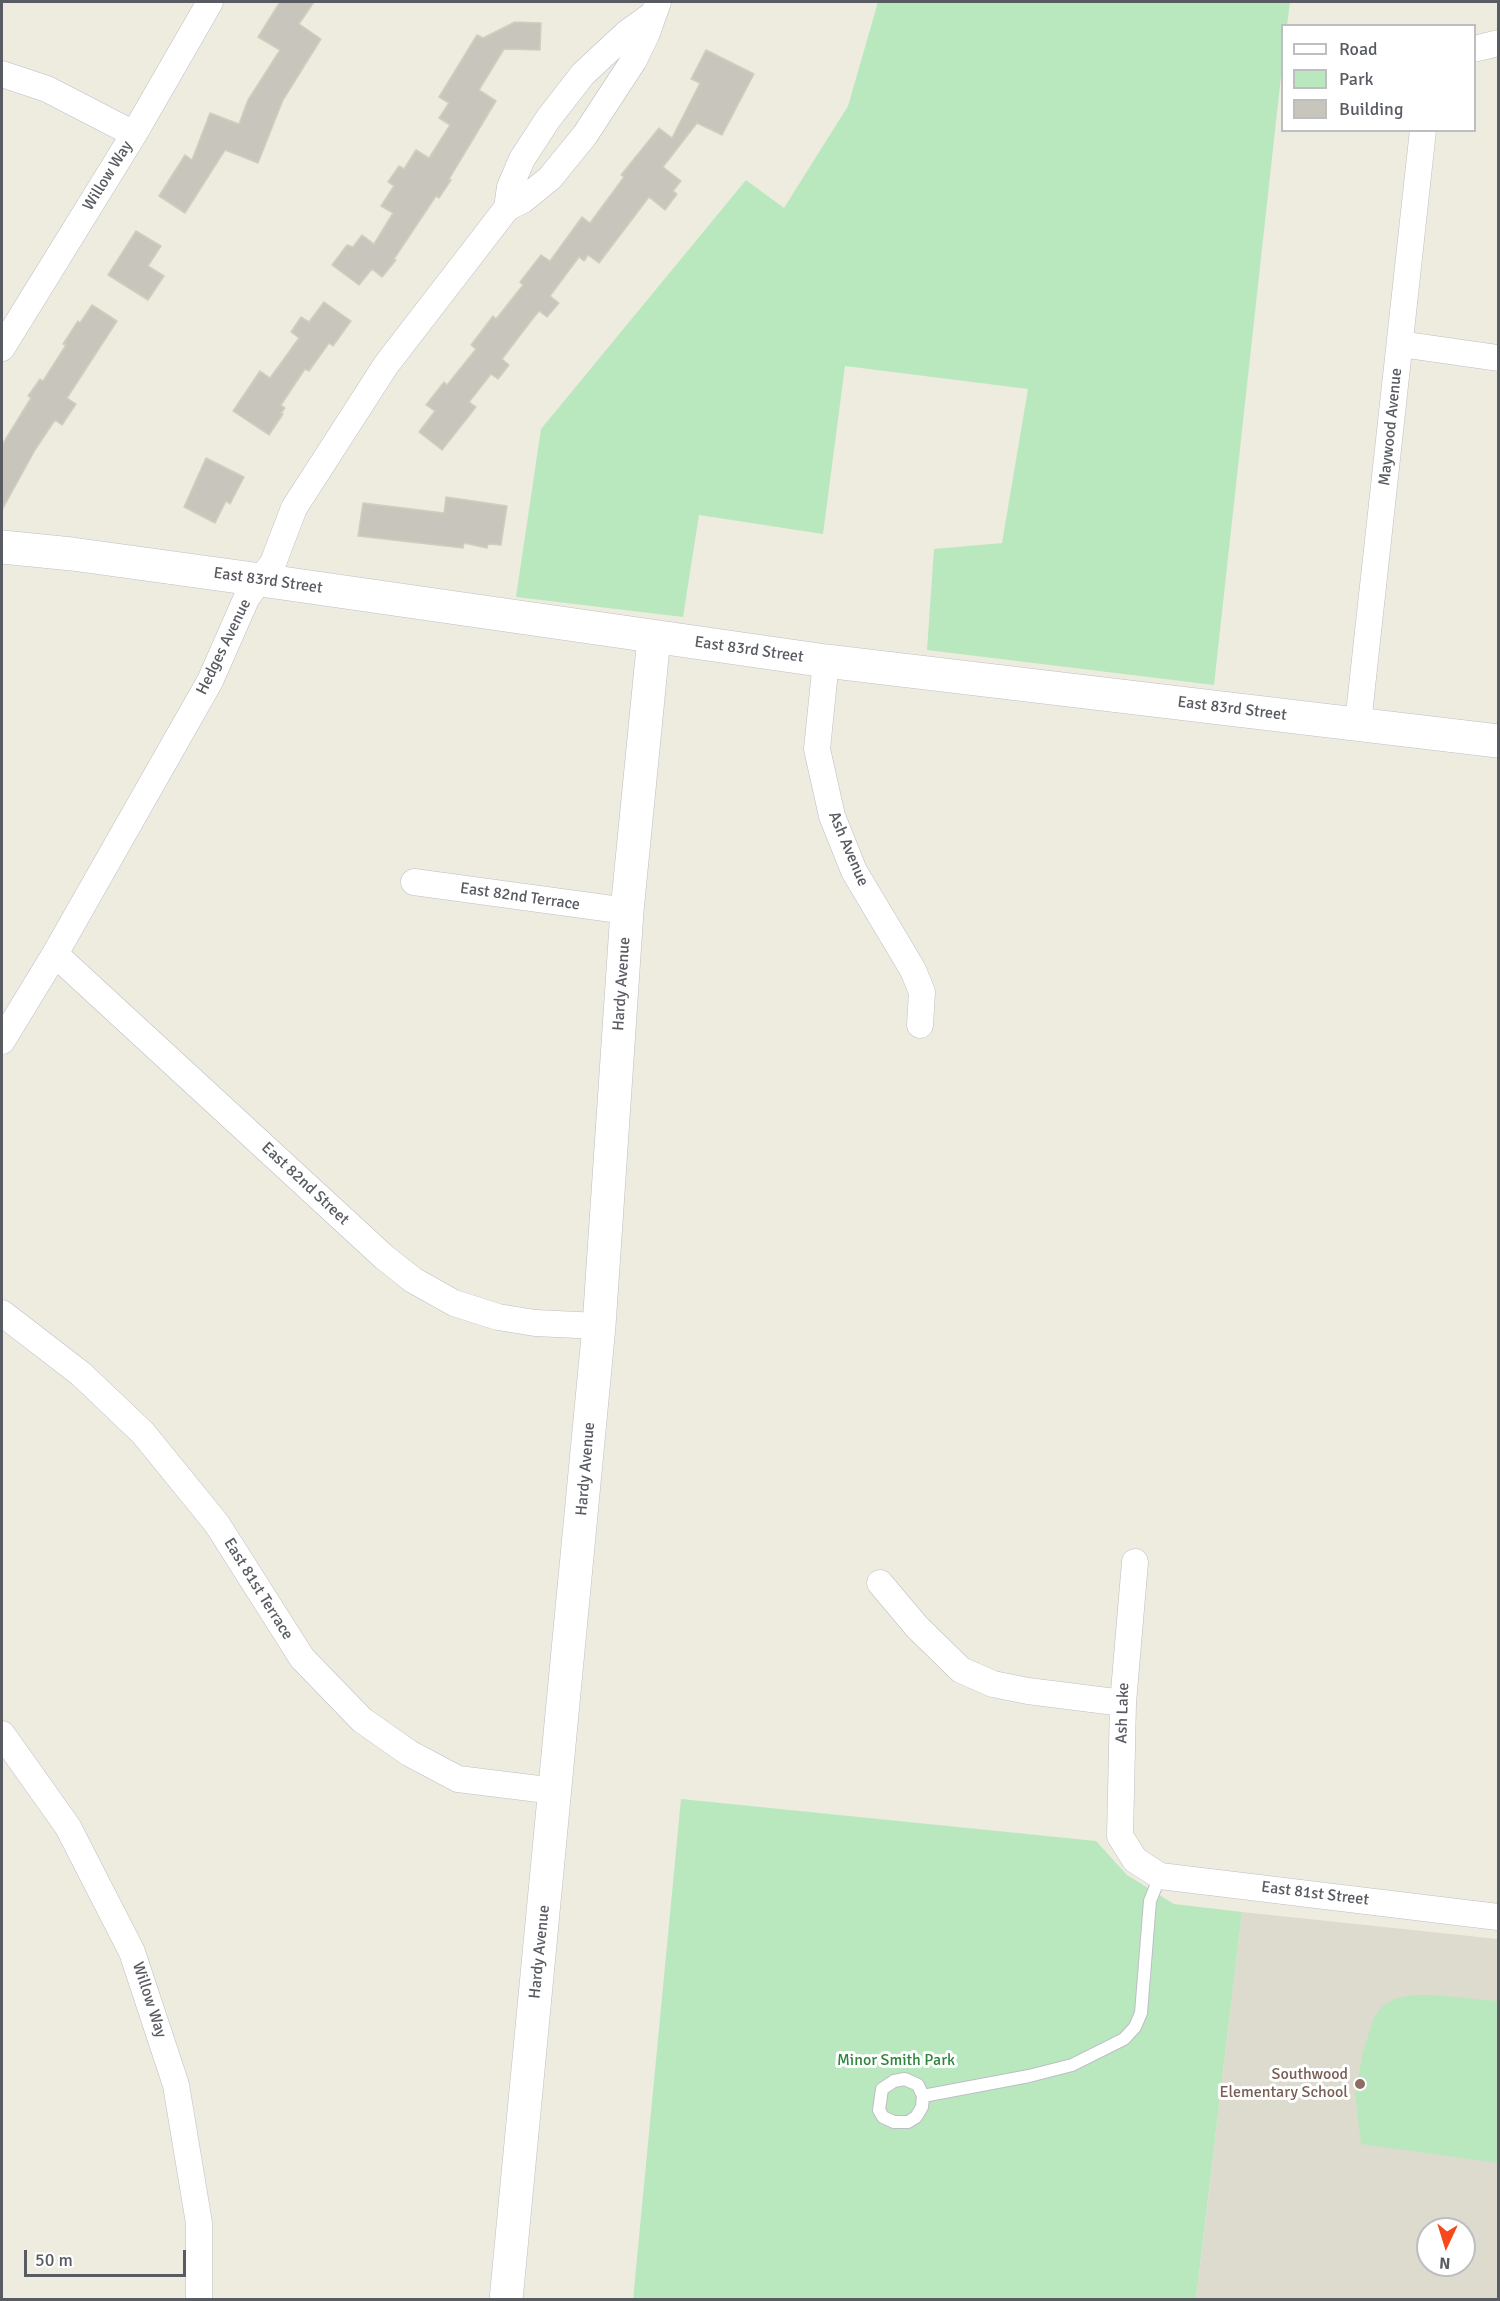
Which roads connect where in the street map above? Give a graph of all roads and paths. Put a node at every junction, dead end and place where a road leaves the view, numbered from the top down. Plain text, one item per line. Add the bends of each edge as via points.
1 (210, 2) edge
2 (655, 8) edge
3 (1498, 43) edge
4 (1476, 48) edge
5 (2, 74) edge
6 (1423, 132) edge
7 (134, 134) junction
8 (507, 208) junction
9 (1400, 344) junction
10 (2, 348) edge
11 (1498, 358) edge
12 (2, 547) edge
13 (261, 580) junction
14 (654, 637) junction
15 (826, 661) junction
16 (1358, 723) junction
17 (1498, 741) edge
18 (414, 882) dead end
19 (627, 911) junction
20 (55, 954) junction
21 (920, 1025) dead end
22 (2, 1041) edge
23 (2, 1313) edge
24 (599, 1326) junction
25 (1135, 1562) dead end
26 (880, 1583) dead end
27 (1123, 1703) junction
28 (2, 1734) edge
29 (555, 1791) junction
30 (1135, 1860) joint
31 (1160, 1876) junction
32 (1498, 1917) edge
33 (923, 2096) dead end
34 (199, 2300) edge
35 (506, 2300) edge

1 - 7 street, Willow Way
2 - 8 street via 634,60 585,135 550,178
2 - 8 street via 583,74 548,119 522,159 510,187
3 - 4 street
5 - 7 street via 47,89
6 - 9 street, Maywood Avenue
7 - 10 street, Willow Way
8 - 13 street, Hedges Avenue via 386,365 294,508 273,563
9 - 11 street
9 - 16 street, Maywood Avenue
12 - 13 street, East 83rd Street
13 - 14 street, East 83rd Street
13 - 20 street, Hedges Avenue via 248,597 210,681
14 - 15 street, East 83rd Street
14 - 19 street, Hardy Avenue
15 - 16 street, East 83rd Street
15 - 21 street, Ash Avenue via 816,749 832,816 854,871 913,970 922,992
16 - 17 street, East 83rd Street
18 - 19 street, East 82nd Terrace
19 - 24 street, Hardy Avenue
20 - 22 street, Hedges Avenue
20 - 24 street, East 82nd Street via 413,1280 454,1303 498,1317
23 - 29 street, East 81st Terrace via 81,1374 143,1433 217,1524 302,1658 362,1720 409,1753 458,1779
24 - 29 street, Hardy Avenue
25 - 27 street, Ash Lake
26 - 27 street via 961,1670 993,1684
27 - 30 street, Ash Lake via 1120,1836
28 - 34 street, Willow Way via 68,1827 132,1952 176,2085 199,2223
29 - 35 street, Hardy Avenue
30 - 31 street, East 81st Street
31 - 32 street, East 81st Street
31 - 33 lane via 1150,1901 1141,2013 1124,2039 1072,2065

